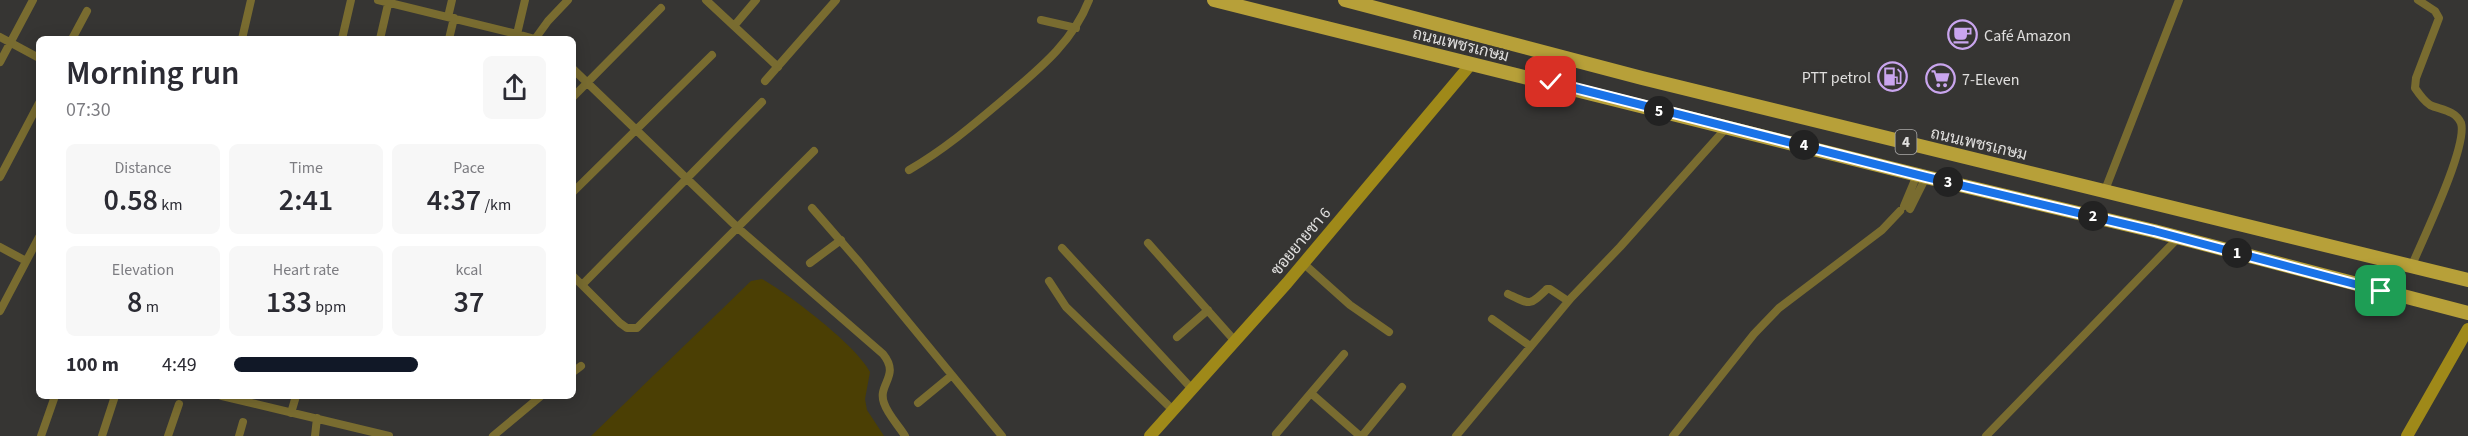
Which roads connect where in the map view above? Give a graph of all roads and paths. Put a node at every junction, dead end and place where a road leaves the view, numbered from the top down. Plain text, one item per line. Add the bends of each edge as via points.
1 (33, 0) edge
2 (251, 0) edge
3 (351, 0) edge
4 (378, 0) edge
5 (452, 0) edge
6 (525, 0) edge
7 (568, 0) edge
8 (706, 0) edge
9 (756, 0) edge
10 (836, 0) edge
11 (1089, 0) edge
12 (1214, 0) edge
13 (1345, 0) edge
14 (2179, 0) edge
15 (2418, 0) edge
16 (389, 1) edge
17 (662, 8) dead end
18 (87, 11) dead end
19 (451, 18) junction
20 (1041, 20) dead end
21 (734, 26) junction
22 (1076, 28) junction
23 (74, 36) edge
24 (243, 36) edge
25 (343, 36) edge
26 (381, 36) edge
27 (449, 36) edge
28 (514, 36) edge
29 (517, 36) edge
30 (537, 36) edge
31 (0, 37) edge
32 (11, 42) junction
33 (36, 56) edge
34 (712, 56) dead end
35 (0, 62) edge
36 (1471, 64) junction
37 (778, 67) junction
38 (576, 72) edge
39 (765, 81) dead end
40 (587, 83) junction
41 (576, 94) edge
42 (762, 102) dead end
43 (36, 109) edge
44 (1727, 127) junction
45 (635, 129) junction
46 (814, 151) dead end
47 (909, 171) dead end
48 (1922, 176) junction
49 (0, 177) edge
50 (685, 178) junction
51 (576, 189) edge
52 (2105, 190) junction
53 (812, 208) dead end
54 (738, 228) junction
55 (2179, 237) junction
56 (841, 240) junction
57 (36, 243) edge
58 (1148, 243) dead end
59 (0, 247) edge
60 (1062, 248) dead end
61 (26, 261) junction
62 (810, 263) dead end
63 (1303, 263) junction
64 (2412, 266) junction
65 (576, 279) edge
66 (2468, 279) edge
67 (1049, 281) dead end
68 (582, 285) junction
69 (1508, 294) dead end
70 (1568, 301) junction
71 (1208, 310) junction
72 (0, 311) edge
73 (2468, 313) edge
74 (1492, 319) dead end
75 (2468, 329) edge
76 (1389, 332) dead end
77 (1177, 337) dead end
78 (1234, 340) junction
79 (1530, 346) junction
80 (1344, 354) dead end
81 (581, 366) dead end
82 (576, 370) edge
83 (952, 375) junction
84 (1402, 387) dead end
85 (1192, 389) junction
86 (1312, 394) junction
87 (54, 399) edge
88 (114, 399) edge
89 (234, 399) edge
90 (295, 399) edge
91 (537, 399) edge
92 (918, 403) dead end
93 (179, 404) dead end
94 (1174, 411) junction
95 (291, 413) junction
96 (317, 418) junction
97 (243, 422) dead end
98 (1154, 434) edge
99 (1276, 434) dead end
100 (41, 436) edge
101 (102, 436) edge
102 (168, 436) edge
103 (239, 436) edge
104 (315, 436) edge
105 (389, 436) edge
106 (493, 436) edge
107 (905, 436) edge
108 (1002, 436) edge
109 (1361, 436) edge
110 (1456, 436) edge
111 (1672, 436) edge
112 (1986, 436) edge
113 (2407, 436) edge

1 - 32 street
2 - 24 street
3 - 25 street
4 - 16 street
5 - 19 street
6 - 29 street
7 - 30 street
8 - 21 street
9 - 21 street
10 - 37 street
11 - 22 street
12 - 36 main road, ถนนเพชรเกษม / 4
13 - 52 main road, ถนนเพชรเกษม / 4 via 1631,75
14 - 52 street
15 - 64 street via 2439,18 2415,87 2430,104 2457,116 2463,134 2455,165
16 - 19 street
16 - 26 street
17 - 40 street
18 - 23 street
19 - 27 street
19 - 28 street
20 - 22 street
21 - 37 street
22 - 47 street via 1036,71 964,134
31 - 32 street
32 - 33 street
32 - 35 street
34 - 45 street
36 - 44 main road, ถนนเพชรเกษม / 4
36 - 63 street, ซอยยายชา 6
37 - 39 street
38 - 40 street
40 - 41 street
40 - 45 street
42 - 50 street
43 - 49 street
44 - 48 main road, ถนนเพชรเกษม / 4
44 - 70 street
45 - 50 street
45 - 51 street
46 - 54 street
48 - 55 main road, ถนนเพชรเกษม / 4
48 - 111 street via 1905,210 1779,308
50 - 54 street
50 - 68 street
52 - 64 main road, ถนนเพชรเกษม / 4
53 - 56 street
54 - 68 street via 637,328 621,323
54 - 107 street via 889,362 884,403
55 - 73 main road, ถนนเพชรเกษม / 4
55 - 112 street
56 - 62 street
56 - 83 street
57 - 61 street
58 - 71 street
59 - 61 street
60 - 85 street
61 - 72 street
63 - 76 street via 1350,305
63 - 78 street, ซอยยายชา 6
64 - 66 main road, ถนนเพชรเกษม / 4
65 - 68 street
67 - 94 street via 1066,308
69 - 70 street via 1532,303 1550,289
70 - 79 street
71 - 77 street
71 - 78 street
74 - 79 street
75 - 113 street
78 - 85 street, ซอยยายชา 6
79 - 110 street
80 - 86 street
81 - 82 street
83 - 92 street
83 - 108 street
84 - 109 street
85 - 94 street, ซอยยายชา 6
86 - 99 street
86 - 109 street
87 - 100 street
88 - 101 street
89 - 95 street
90 - 95 street
91 - 106 street
93 - 102 street
94 - 98 street, ซอยยายชา 6
95 - 96 street
96 - 104 street
96 - 105 street
97 - 103 street

